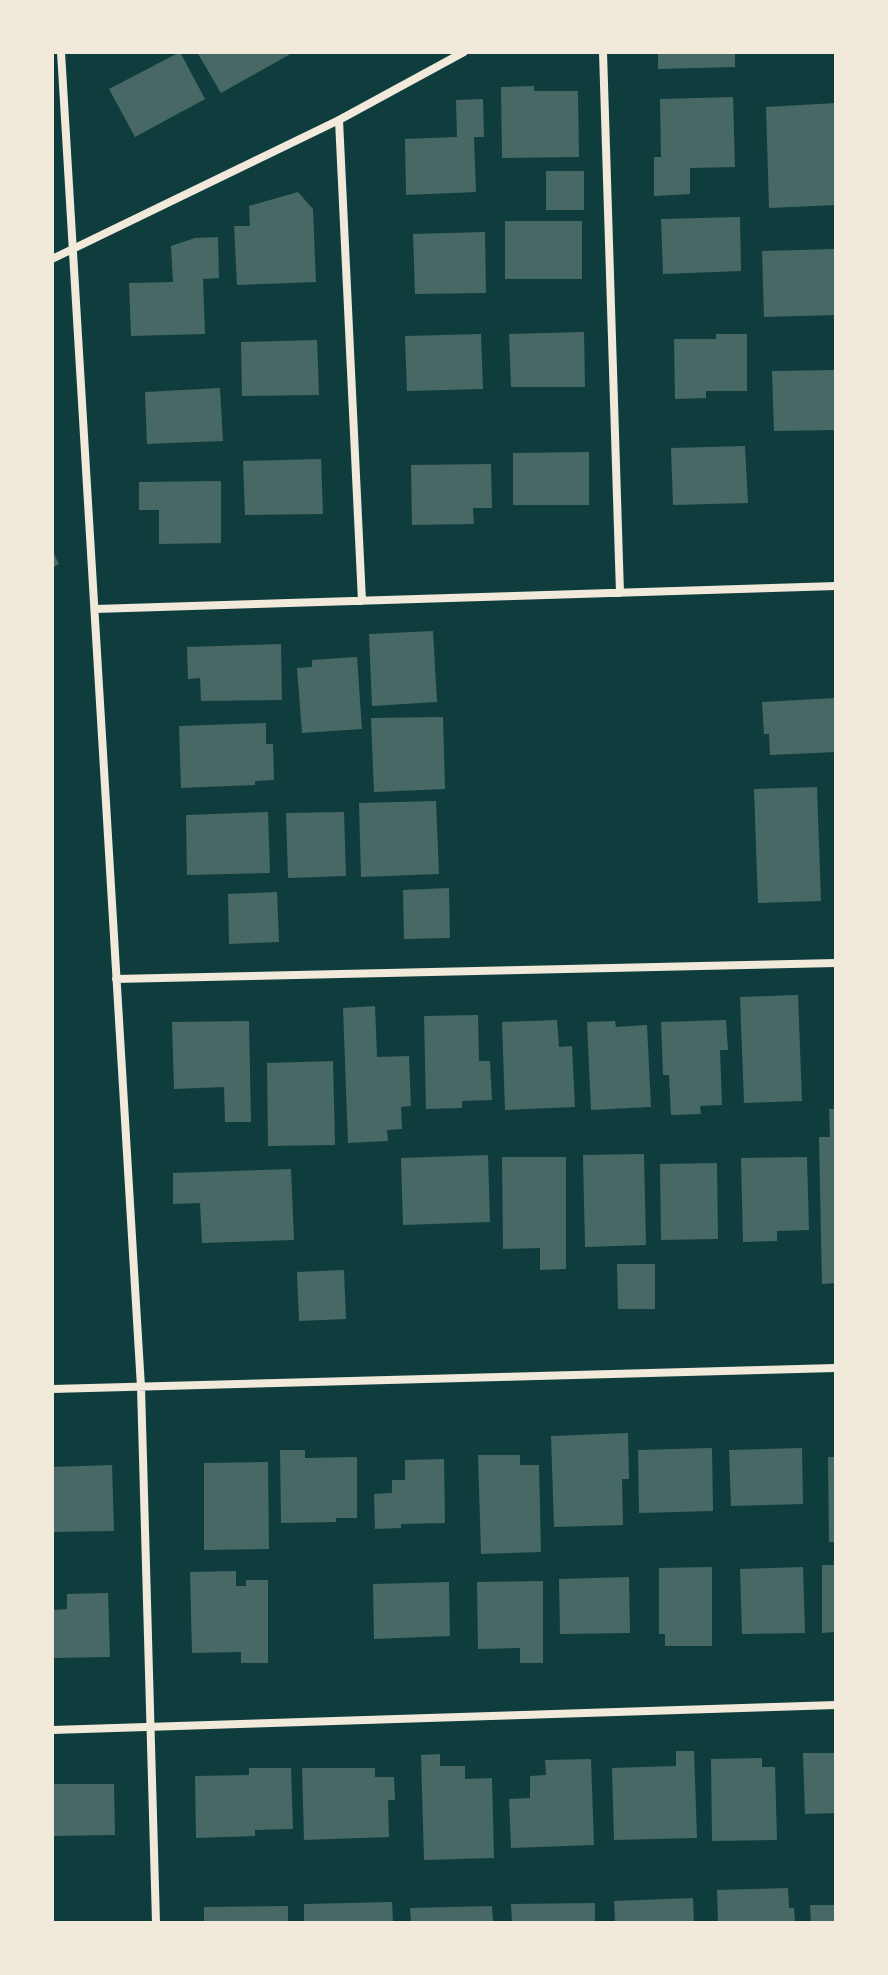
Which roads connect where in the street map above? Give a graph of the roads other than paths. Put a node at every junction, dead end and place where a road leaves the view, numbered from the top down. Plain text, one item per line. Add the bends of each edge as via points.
1 (61, 52) edge
2 (464, 52) edge
3 (603, 52) edge
4 (339, 120) junction
5 (73, 248) junction
6 (52, 259) edge
7 (836, 586) edge
8 (620, 593) junction
9 (362, 601) junction
10 (95, 609) junction
11 (836, 963) edge
12 (116, 979) junction
13 (836, 1368) edge
14 (141, 1387) junction
15 (52, 1389) edge
16 (836, 1705) edge
17 (149, 1726) junction
18 (52, 1730) edge
19 (156, 1923) edge

1 - 5 street
2 - 4 street
3 - 8 street
4 - 5 street
4 - 9 street
5 - 6 street
5 - 10 street
7 - 8 street
8 - 9 street
9 - 10 street
10 - 12 street
11 - 12 street
12 - 14 street
13 - 14 street
14 - 15 street
14 - 17 street
16 - 17 street
17 - 18 street
17 - 19 street

